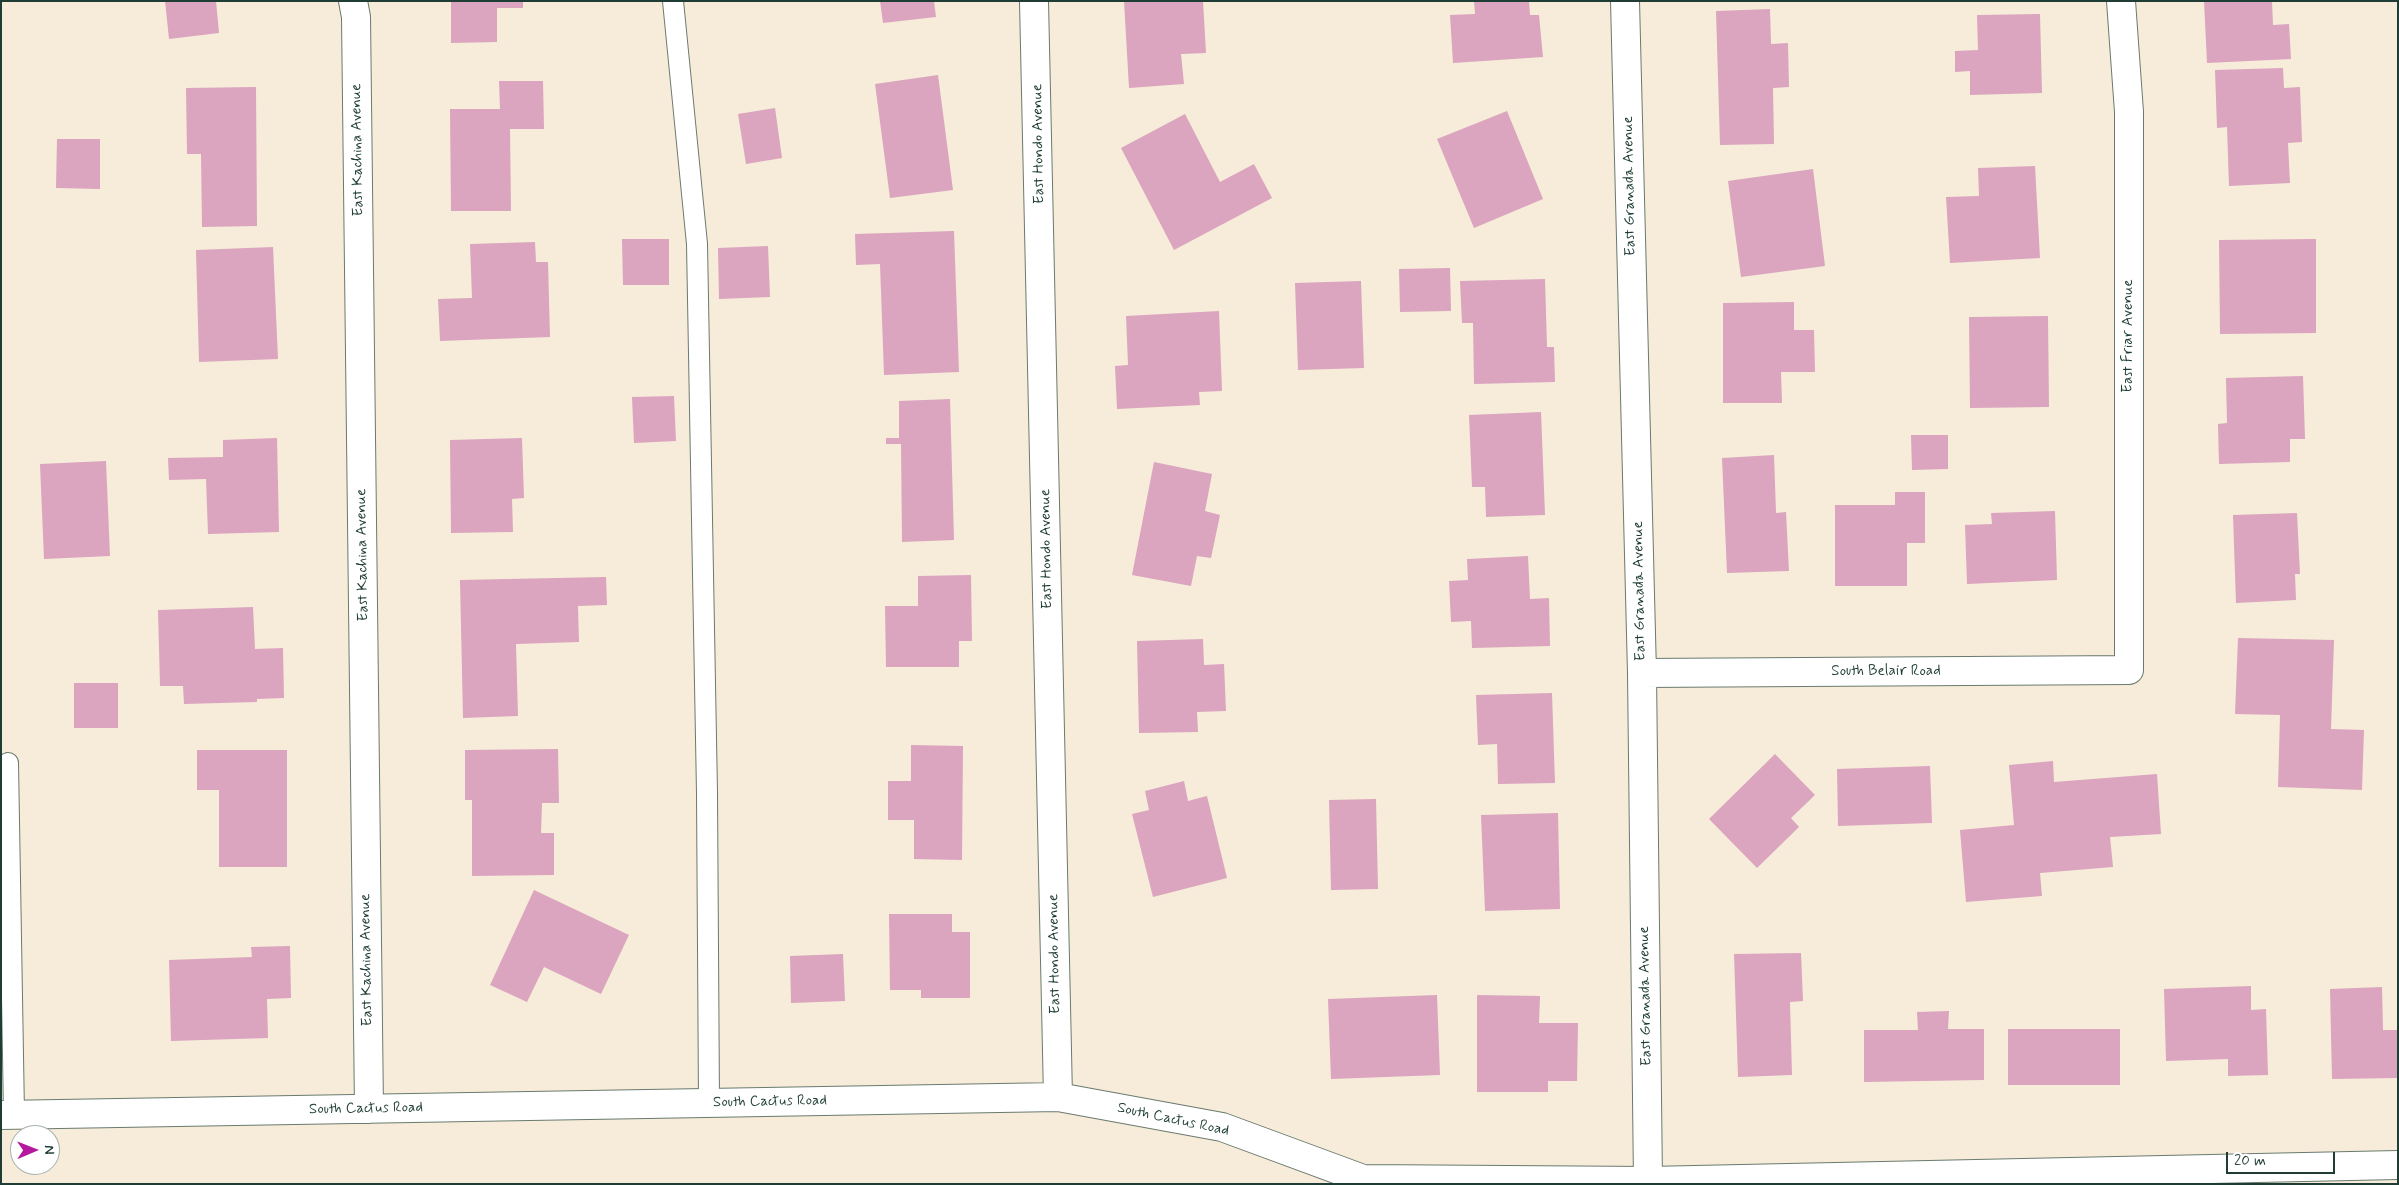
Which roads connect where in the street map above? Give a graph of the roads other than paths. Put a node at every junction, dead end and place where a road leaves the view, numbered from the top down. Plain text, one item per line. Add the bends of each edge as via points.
1 (353, 1) edge
2 (673, 1) edge
3 (1034, 1) edge
4 (1625, 1) edge
5 (2121, 1) edge
6 (2129, 670) joint
7 (1642, 673) junction
8 (8, 763) dead end
9 (1058, 1097) junction
10 (709, 1103) junction
11 (369, 1109) junction
12 (8, 1114) edge
13 (2398, 1165) edge
14 (1648, 1181) junction

1 - 11 street, East Kachina Avenue via 356,16
2 - 10 lane via 696,244 707,793
3 - 9 street, East Hondo Avenue
4 - 7 street, East Granada Avenue
5 - 6 street, East Friar Avenue via 2129,112
6 - 7 street, South Belair Road
7 - 14 street, East Granada Avenue
8 - 12 lane
9 - 10 street, South Cactus Road
9 - 14 street, South Cactus Road via 1222,1127 1363,1179
10 - 11 street, South Cactus Road
11 - 12 street, South Cactus Road
13 - 14 street, South Cactus Road

